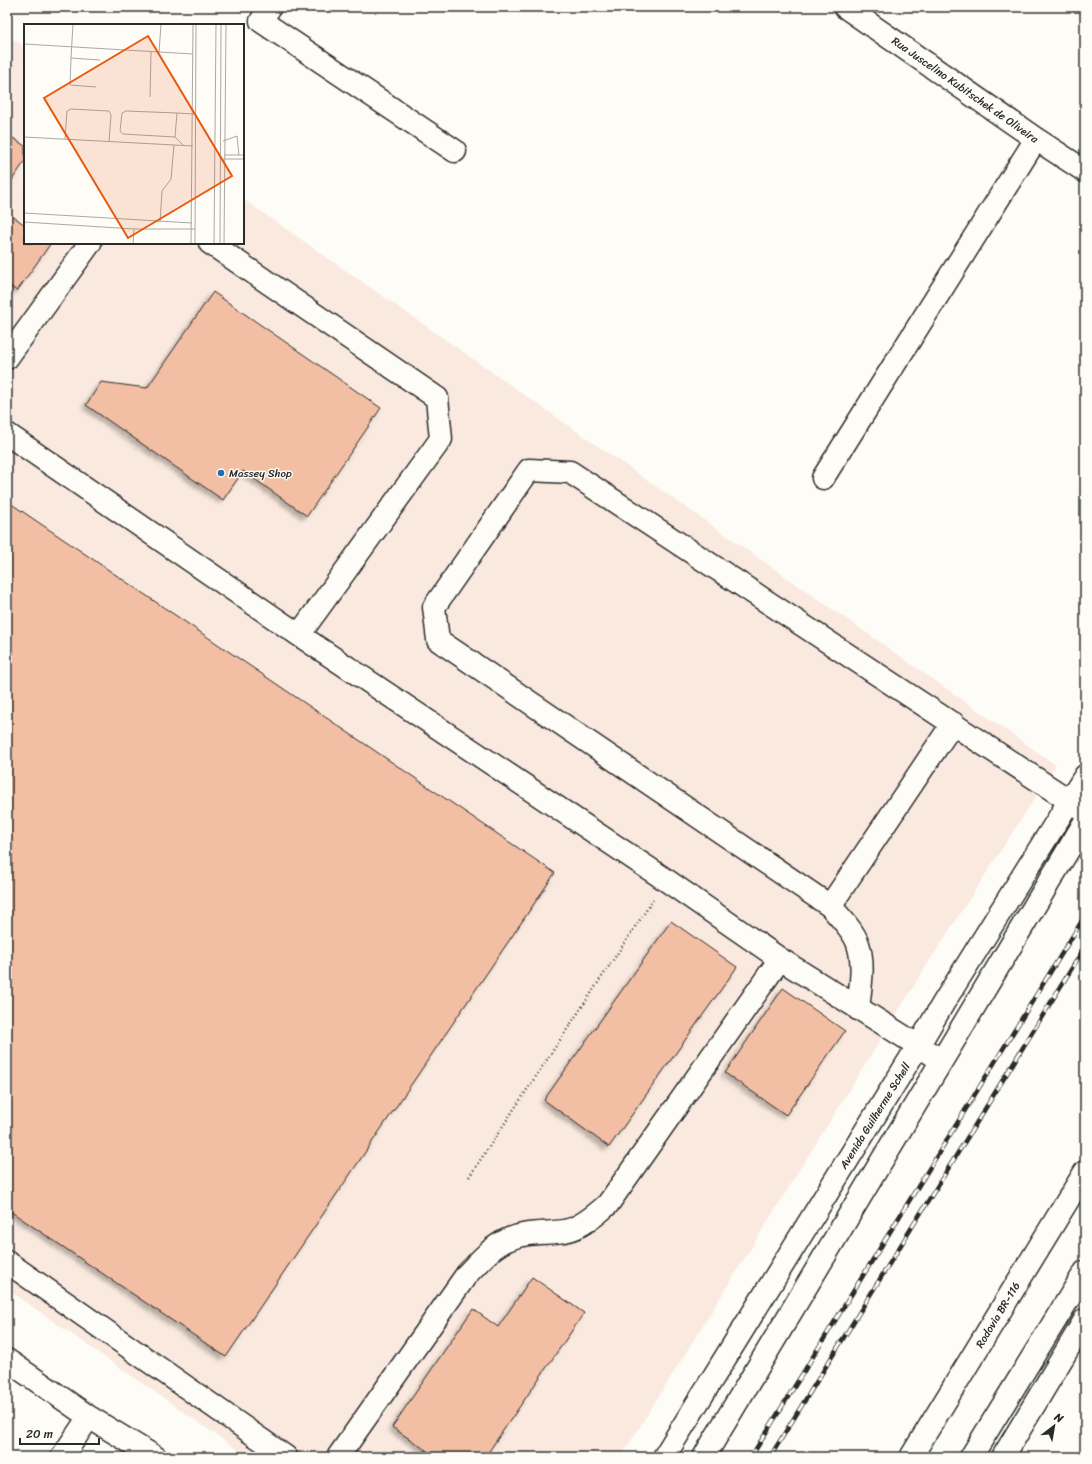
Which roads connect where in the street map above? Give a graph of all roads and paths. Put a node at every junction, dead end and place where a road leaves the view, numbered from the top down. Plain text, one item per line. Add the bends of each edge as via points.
1 (270, 7) edge
2 (845, 7) edge
3 (1036, 139) junction
4 (455, 151) dead end
5 (1085, 171) edge
6 (89, 244) edge
7 (211, 244) edge
8 (7, 358) edge
9 (7, 434) edge
10 (823, 478) dead end
11 (299, 635) junction
12 (953, 723) junction
13 (1085, 776) edge
14 (1077, 806) edge
15 (1085, 822) edge
16 (666, 880) junction
17 (830, 906) junction
18 (780, 959) junction
19 (858, 1009) junction
20 (918, 1046) junction
21 (941, 1060) junction
22 (1085, 1172) edge
23 (469, 1177) dead end
24 (7, 1262) edge
25 (1085, 1272) edge
26 (1085, 1320) edge
27 (7, 1360) edge
28 (89, 1417) junction
29 (62, 1457) edge
30 (155, 1457) edge
31 (286, 1457) edge
32 (338, 1457) edge
33 (664, 1457) edge
34 (704, 1457) edge
35 (911, 1457) edge
36 (971, 1457) edge
37 (1003, 1457) edge

1 - 4 main road via 261,21
2 - 3 main road, Rua Juscelino Kubitschek de Oliveira
3 - 5 main road, Rua Juscelino Kubitschek de Oliveira
3 - 10 main road
6 - 8 main road
7 - 11 main road via 437,398 441,439
9 - 11 main road
11 - 16 main road
12 - 14 main road
12 - 17 main road
12 - 17 main road via 570,472 529,470 434,607 438,640
13 - 14 main road, Avenida Guilherme Schell
14 - 20 main road, Avenida Guilherme Schell via 944,1002
15 - 21 main road
16 - 18 main road
16 - 23 path
17 - 19 main road via 858,943 862,970
18 - 19 main road
18 - 32 main road via 608,1204 589,1221 566,1231 525,1234 506,1240 485,1255 467,1274
19 - 20 main road
20 - 21 main road
20 - 33 main road, Avenida Guilherme Schell
21 - 34 main road
22 - 35 main road, Rodovia BR-116
24 - 31 main road
25 - 36 main road
26 - 37 main road
27 - 28 main road
28 - 29 main road
28 - 30 main road

